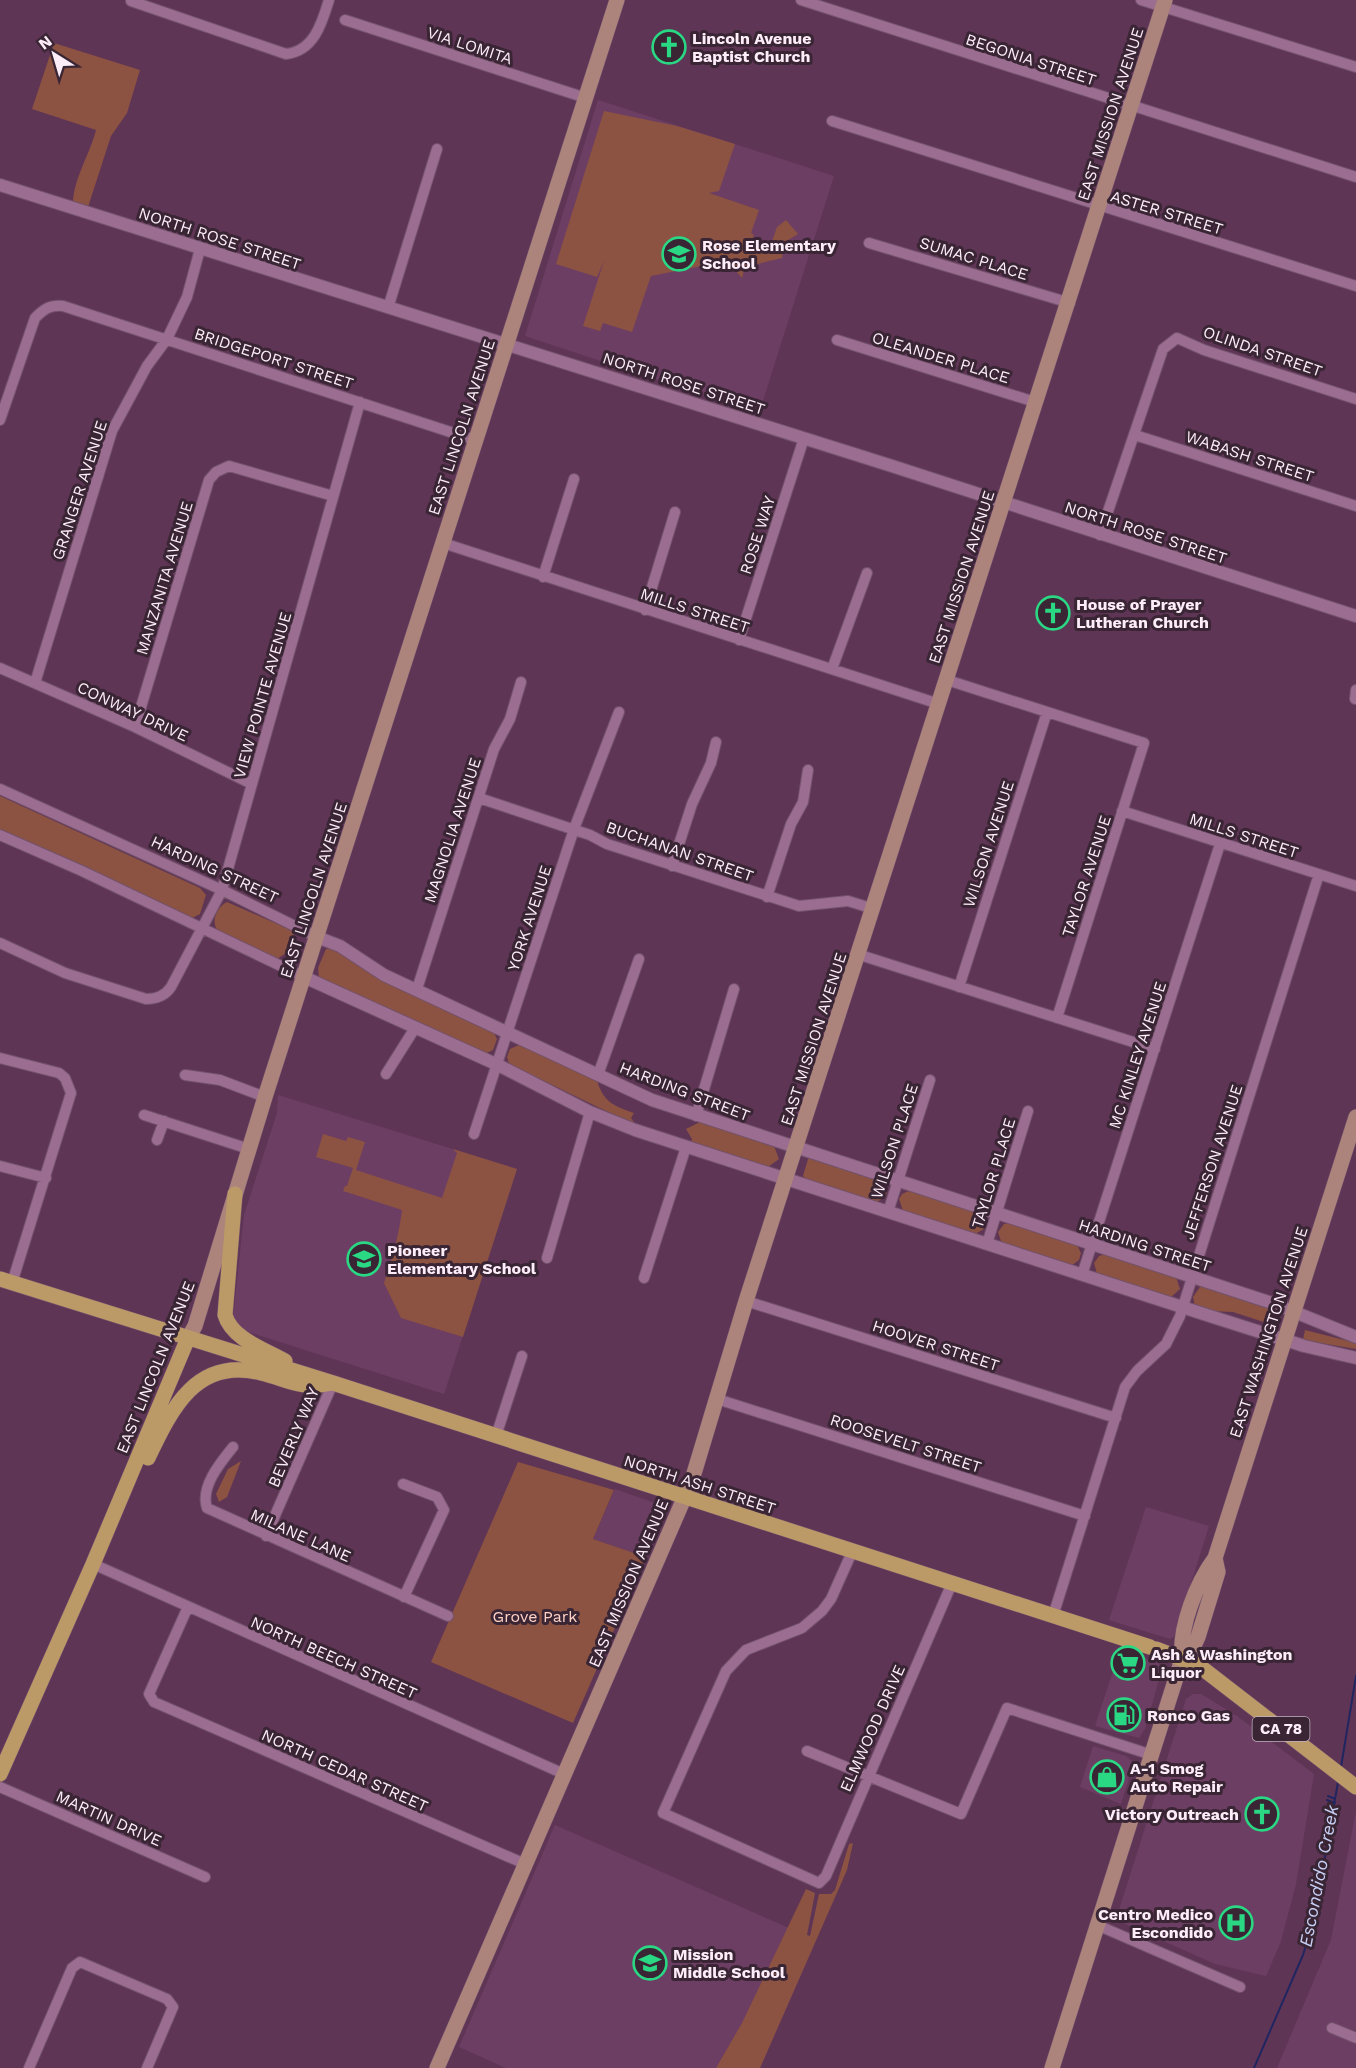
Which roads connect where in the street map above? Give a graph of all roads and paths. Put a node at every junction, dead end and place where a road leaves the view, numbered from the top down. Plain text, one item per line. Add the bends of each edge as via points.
1 (329, 0) edge
2 (616, 0) edge
3 (801, 0) edge
4 (1141, 0) edge
5 (130, 1) edge
6 (1164, 3) edge
7 (345, 20) dead end
8 (1356, 67) edge
9 (586, 98) junction
10 (1132, 107) junction
11 (832, 121) dead end
12 (437, 149) dead end
13 (1356, 177) edge
14 (0, 185) edge
15 (1099, 207) junction
16 (869, 243) dead end
17 (200, 249) junction
18 (1356, 286) edge
19 (1070, 303) junction
20 (388, 308) junction
21 (167, 339) junction
22 (837, 340) dead end
23 (506, 343) junction
24 (1356, 399) edge
25 (360, 402) junction
26 (1035, 402) junction
27 (0, 420) edge
28 (1135, 435) junction
29 (804, 438) junction
30 (476, 440) junction
31 (574, 479) dead end
32 (333, 496) junction
33 (1004, 503) junction
34 (1356, 506) edge
35 (675, 512) dead end
36 (1100, 535) junction
37 (442, 543) junction
38 (867, 573) dead end
39 (543, 577) junction
40 (645, 609) junction
41 (1356, 616) edge
42 (739, 640) junction
43 (0, 668) edge
44 (832, 669) junction
45 (947, 680) junction
46 (521, 682) dead end
47 (35, 683) junction
48 (939, 704) junction
49 (619, 712) dead end
50 (1047, 712) junction
51 (135, 727) junction
52 (716, 742) dead end
53 (808, 770) dead end
54 (252, 784) junction
55 (0, 789) edge
56 (479, 798) junction
57 (1122, 811) junction
58 (574, 829) junction
59 (0, 835) edge
60 (1220, 844) junction
61 (672, 866) junction
62 (1319, 874) junction
63 (1356, 886) edge
64 (222, 890) junction
65 (767, 897) junction
66 (874, 909) junction
67 (203, 930) junction
68 (317, 937) junction
69 (0, 943) edge
70 (860, 955) junction
71 (639, 959) dead end
72 (304, 976) junction
73 (958, 987) junction
74 (417, 989) junction
75 (734, 989) dead end
76 (1057, 1018) junction
77 (415, 1028) junction
78 (509, 1031) junction
79 (1155, 1049) junction
80 (0, 1058) edge
81 (498, 1065) junction
82 (386, 1074) dead end
83 (185, 1075) dead end
84 (598, 1075) junction
85 (930, 1080) dead end
86 (265, 1097) junction
87 (1028, 1111) dead end
88 (590, 1112) junction
89 (144, 1115) dead end
90 (696, 1116) junction
91 (1356, 1117) edge
92 (164, 1121) junction
93 (474, 1134) dead end
94 (157, 1140) dead end
95 (686, 1147) junction
96 (795, 1148) junction
97 (249, 1149) junction
98 (0, 1166) edge
99 (46, 1178) junction
100 (786, 1178) junction
101 (897, 1181) junction
102 (234, 1194) junction
103 (888, 1212) junction
104 (996, 1214) junction
105 (987, 1244) junction
106 (1092, 1245) junction
107 (547, 1258) dead end
108 (1082, 1275) junction
109 (1191, 1277) junction
110 (644, 1278) dead end
111 (6, 1281) edge
112 (746, 1301) junction
113 (1182, 1308) junction
114 (1293, 1313) junction
115 (1356, 1337) edge
116 (188, 1338) junction
117 (1285, 1340) junction
118 (522, 1356) dead end
119 (1356, 1358) edge
120 (314, 1377) junction
121 (333, 1383) junction
122 (717, 1399) junction
123 (1116, 1418) junction
124 (496, 1436) junction
125 (233, 1447) dead end
126 (403, 1484) dead end
127 (685, 1497) junction
128 (1085, 1516) junction
129 (266, 1536) junction
130 (852, 1552) junction
131 (93, 1564) junction
132 (952, 1583) junction
133 (404, 1597) junction
134 (187, 1609) junction
135 (448, 1616) dead end
136 (1053, 1616) junction
137 (1182, 1659) junction
138 (807, 1751) dead end
139 (1152, 1755) junction
140 (0, 1774) edge
141 (564, 1774) junction
142 (868, 1776) junction
143 (1354, 1785) edge
144 (0, 1787) edge
145 (525, 1864) junction
146 (205, 1876) dead end
147 (1097, 1925) junction
148 (1240, 1987) dead end
149 (1332, 2028) dead end
150 (1356, 2038) edge
151 (28, 2068) edge
152 (147, 2068) edge
153 (437, 2068) edge
154 (1052, 2068) edge

1 - 5 street via 311,42 302,50 286,54
2 - 9 main road, EAST LINCOLN AVENUE
3 - 10 street, BEGONIA STREET
4 - 6 street
6 - 8 street
6 - 10 main road, EAST MISSION AVENUE
7 - 9 street, VIA LOMITA
9 - 23 main road, EAST LINCOLN AVENUE
10 - 13 street, BEGONIA STREET
10 - 15 main road, EAST MISSION AVENUE
11 - 15 street, ASTER STREET
12 - 20 street
14 - 17 street, NORTH ROSE STREET
15 - 18 street, ASTER STREET
15 - 19 main road, EAST MISSION AVENUE
16 - 19 street, SUMAC PLACE
17 - 20 street, NORTH ROSE STREET
17 - 21 street, GRANGER AVENUE via 187,297
19 - 26 main road, EAST MISSION AVENUE
20 - 23 street, NORTH ROSE STREET
21 - 25 street, BRIDGEPORT STREET
21 - 27 street, BRIDGEPORT STREET via 63,306 46,308 35,318
21 - 47 street, GRANGER AVENUE via 147,366 112,431
22 - 26 street, OLEANDER PLACE
23 - 29 street, NORTH ROSE STREET
23 - 30 main road, EAST LINCOLN AVENUE
24 - 28 street, OLINDA STREET via 1177,338 1163,349
25 - 30 street, BRIDGEPORT STREET
25 - 32 street, VIEW POINTE AVENUE
26 - 33 main road, EAST MISSION AVENUE
28 - 34 street, WABASH STREET
28 - 36 street
29 - 33 street, NORTH ROSE STREET
29 - 42 street, ROSE WAY
30 - 37 main road, EAST LINCOLN AVENUE
31 - 39 street
32 - 51 street, MANZANITA AVENUE via 229,466 209,480
32 - 54 street, VIEW POINTE AVENUE
33 - 36 street, NORTH ROSE STREET
33 - 45 main road, EAST MISSION AVENUE
35 - 40 street
36 - 41 street, NORTH ROSE STREET
37 - 39 street, MILLS STREET
37 - 68 main road, EAST LINCOLN AVENUE
38 - 44 street
39 - 40 street, MILLS STREET
40 - 42 street, MILLS STREET
42 - 44 street, MILLS STREET
43 - 47 street, CONWAY DRIVE
44 - 48 street, MILLS STREET
45 - 48 main road, EAST MISSION AVENUE
45 - 50 street
46 - 56 street, MAGNOLIA AVENUE
47 - 51 street, CONWAY DRIVE
48 - 66 main road, EAST MISSION AVENUE
49 - 58 street, YORK AVENUE
50 - 57 street, TAYLOR AVENUE via 1144,743
50 - 73 street, WILSON AVENUE
51 - 54 street, CONWAY DRIVE
52 - 61 street
53 - 65 street via 802,802
54 - 64 street, VIEW POINTE AVENUE
55 - 64 street, HARDING STREET
56 - 58 street, BUCHANAN STREET
56 - 74 street, MAGNOLIA AVENUE
57 - 60 street, MILLS STREET
57 - 76 street, TAYLOR AVENUE
58 - 61 street, BUCHANAN STREET
58 - 78 street, YORK AVENUE
59 - 67 street
60 - 62 street, MILLS STREET
60 - 79 street, MC KINLEY AVENUE
61 - 65 street, BUCHANAN STREET
62 - 63 street, MILLS STREET
62 - 109 street, JEFFERSON AVENUE
64 - 67 street, VIEW POINTE AVENUE
64 - 68 street, HARDING STREET
65 - 66 street, BUCHANAN STREET via 799,906 848,901
66 - 70 main road, EAST MISSION AVENUE
67 - 69 street, VIEW POINTE AVENUE via 167,993 156,999 65,973
67 - 72 street
68 - 72 main road, EAST LINCOLN AVENUE
68 - 74 street, HARDING STREET
70 - 73 street
70 - 96 main road, EAST MISSION AVENUE
71 - 84 street
72 - 77 street
72 - 86 main road, EAST LINCOLN AVENUE
73 - 76 street
74 - 78 street, HARDING STREET
75 - 90 street
76 - 79 street
77 - 81 street
77 - 82 street
78 - 81 street, YORK AVENUE
78 - 84 street, HARDING STREET
79 - 106 street, MC KINLEY AVENUE
80 - 99 street via 59,1073 71,1089
81 - 88 street
81 - 93 street, YORK AVENUE
83 - 86 street via 220,1080
84 - 90 street, HARDING STREET
85 - 101 street, WILSON PLACE
86 - 97 main road, EAST LINCOLN AVENUE
87 - 104 street, TAYLOR PLACE
88 - 95 street
88 - 107 street
89 - 92 street
90 - 96 street, HARDING STREET
91 - 114 main road, EAST WASHINGTON AVENUE
92 - 94 street
92 - 97 street
95 - 100 street
95 - 110 street
96 - 100 main road, EAST MISSION AVENUE
96 - 101 street, HARDING STREET
97 - 102 main road, EAST LINCOLN AVENUE
98 - 99 street
99 - 111 street
100 - 103 street
100 - 112 main road, EAST MISSION AVENUE
101 - 103 street, WILSON PLACE
101 - 104 street, HARDING STREET
102 - 116 main road, EAST LINCOLN AVENUE via 195,1326
102 - 120 main road via 225,1315 228,1324 238,1335
103 - 105 street
104 - 105 street, TAYLOR PLACE
104 - 106 street, HARDING STREET
105 - 108 street
106 - 108 street, MC KINLEY AVENUE
106 - 109 street, HARDING STREET
108 - 113 street
109 - 113 street, JEFFERSON AVENUE
109 - 114 street, HARDING STREET
111 - 116 main road, NORTH ASH STREET
112 - 122 main road, EAST MISSION AVENUE
112 - 123 street, HOOVER STREET
113 - 117 street
113 - 123 street, JEFFERSON AVENUE via 1166,1344 1130,1380
114 - 115 street, HARDING STREET
114 - 117 main road, EAST WASHINGTON AVENUE
116 - 120 main road, NORTH ASH STREET
116 - 131 main road, EAST LINCOLN AVENUE
117 - 119 street
117 - 137 main road, EAST WASHINGTON AVENUE via 1215,1558 1202,1576 1182,1640
118 - 124 street
120 - 121 main road, NORTH ASH STREET
121 - 124 main road, NORTH ASH STREET
121 - 129 street, BEVERLY WAY
121 - 131 main road via 310,1388 243,1370 217,1373 195,1385 174,1407
122 - 127 main road, EAST MISSION AVENUE
122 - 128 street, ROOSEVELT STREET
123 - 128 street, JEFFERSON AVENUE
124 - 127 main road, NORTH ASH STREET
125 - 129 street, MILANE LANE via 217,1467 204,1500 207,1508
126 - 133 street via 437,1497 444,1510
127 - 130 main road, NORTH ASH STREET
127 - 141 main road, EAST MISSION AVENUE
128 - 136 street, JEFFERSON AVENUE
129 - 133 street, MILANE LANE
130 - 132 main road, NORTH ASH STREET
130 - 142 street, ELMWOOD DRIVE via 831,1599 818,1615 802,1628 746,1650 726,1671 663,1814 819,1883 826,1876
131 - 134 street, NORTH BEECH STREET
131 - 140 main road, EAST LINCOLN AVENUE
132 - 136 main road, NORTH ASH STREET
132 - 142 street, ELMWOOD DRIVE
133 - 135 street, MILANE LANE
134 - 141 street, NORTH BEECH STREET
134 - 145 street, NORTH CEDAR STREET via 149,1694 154,1702
136 - 137 main road, NORTH ASH STREET
137 - 139 main road, EAST WASHINGTON AVENUE
137 - 143 main road, NORTH ASH STREET / CA 78 via 1198,1665
138 - 142 street
139 - 142 street via 1007,1708 961,1814
139 - 147 main road, EAST WASHINGTON AVENUE
141 - 145 main road, EAST MISSION AVENUE
144 - 146 street, MARTIN DRIVE
145 - 153 main road, EAST MISSION AVENUE
147 - 148 street
147 - 154 main road, EAST WASHINGTON AVENUE
149 - 150 street
151 - 152 street via 72,1968 80,1962 167,1999 172,2007

